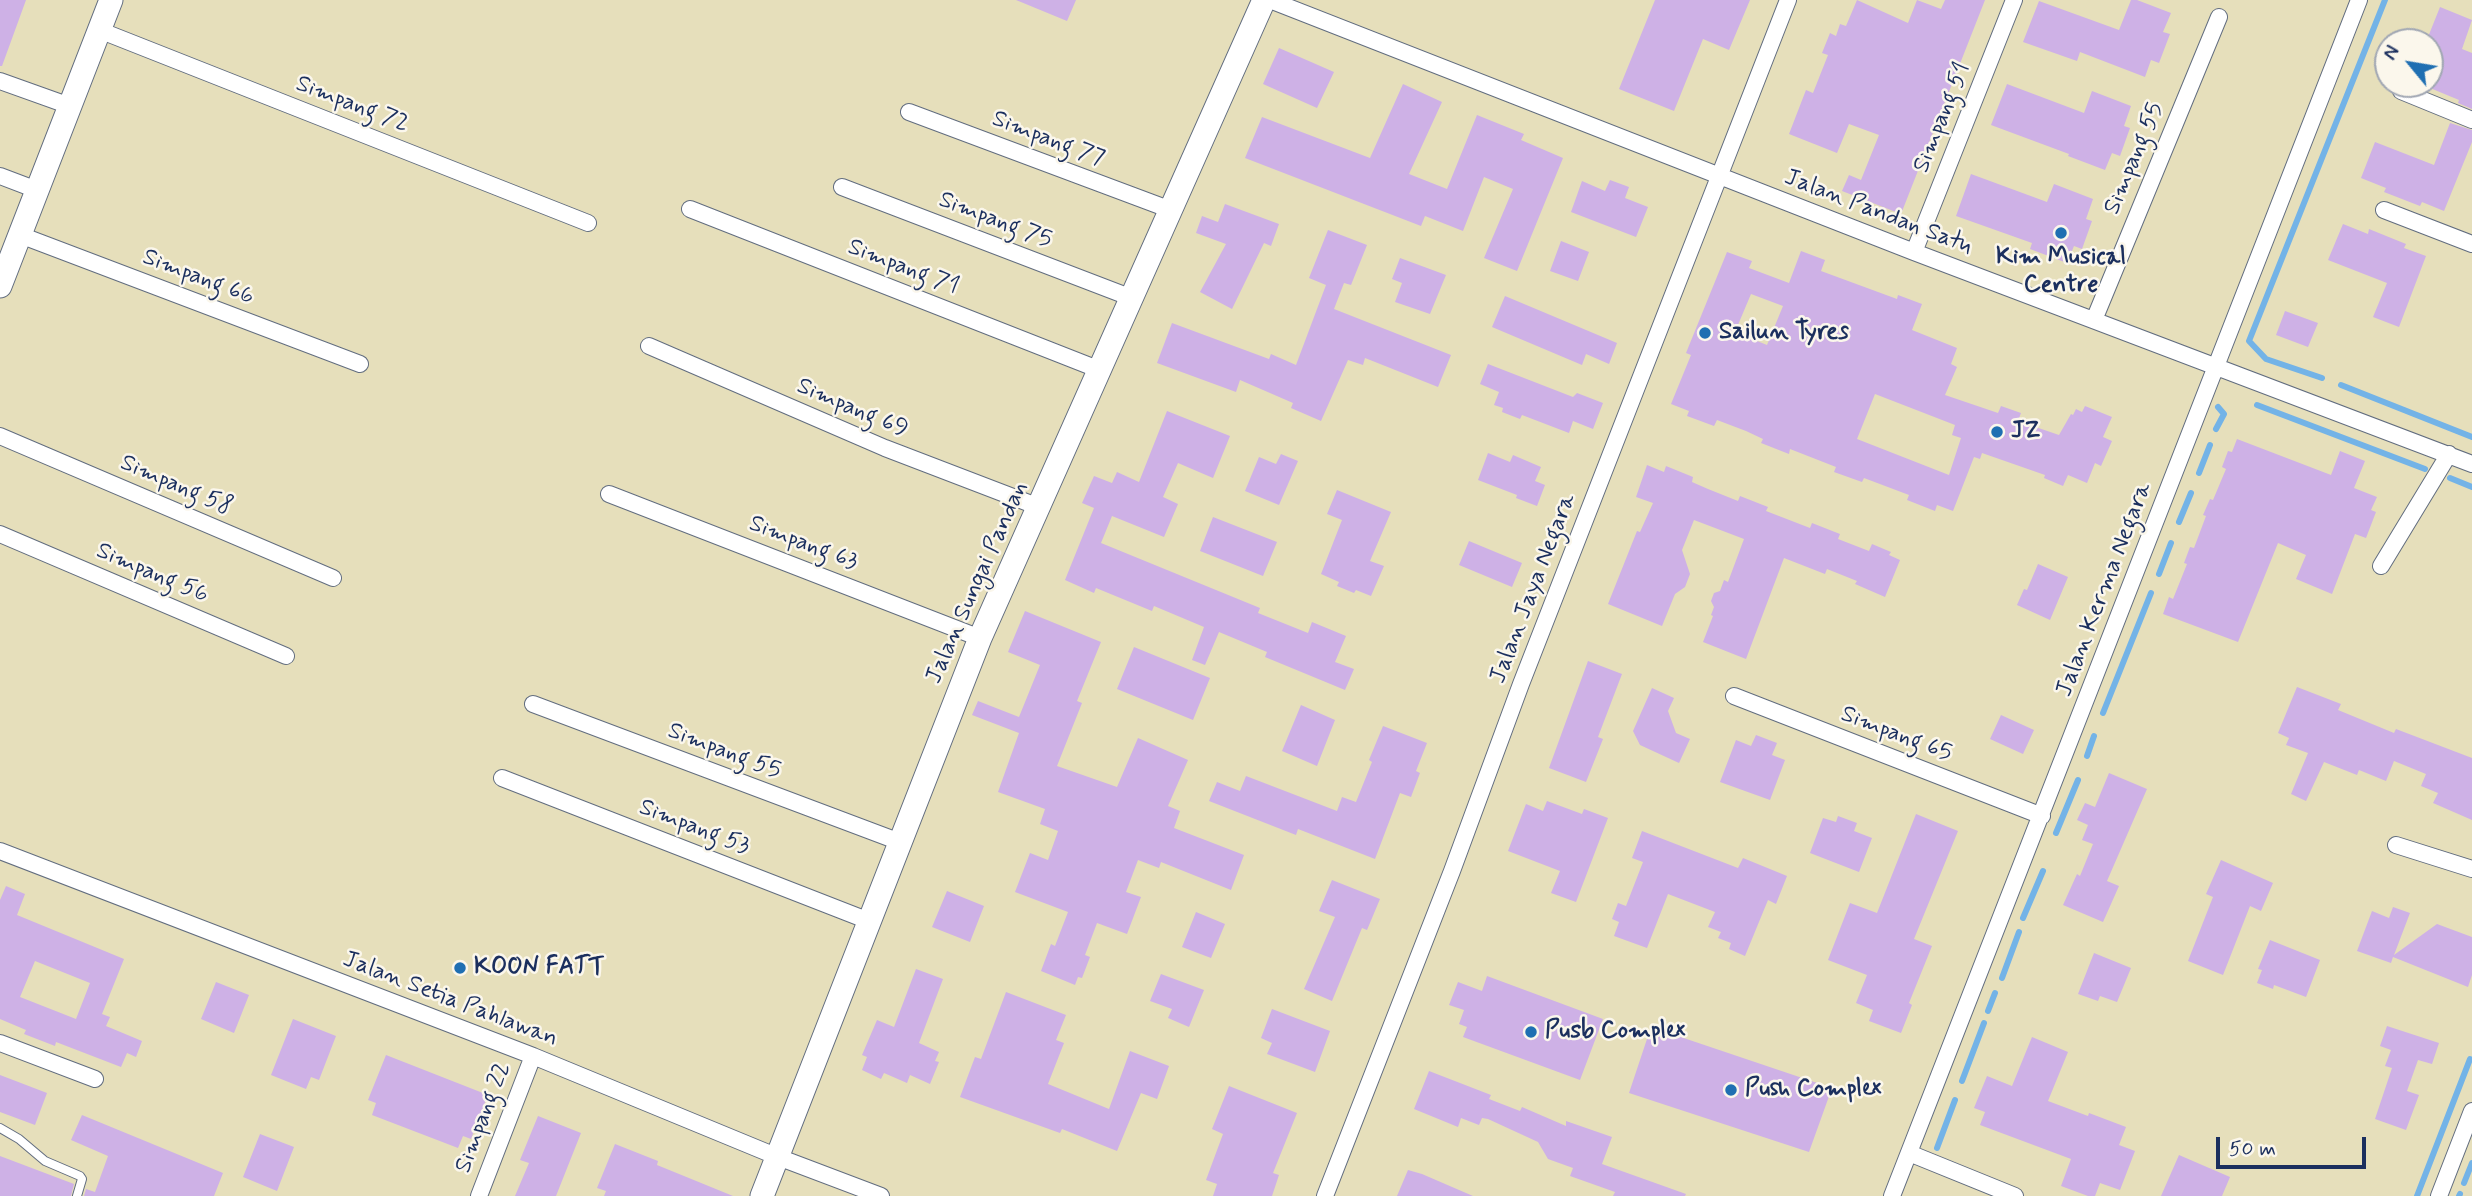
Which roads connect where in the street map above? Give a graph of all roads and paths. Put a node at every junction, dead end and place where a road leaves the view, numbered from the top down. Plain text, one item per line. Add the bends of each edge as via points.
1 (111, 0) edge
2 (1264, 0) edge
3 (1270, 0) edge
4 (1788, 0) edge
5 (2014, 0) edge
6 (2359, 0) edge
7 (2219, 17) dead end
8 (99, 30) junction
9 (0, 80) edge
10 (2418, 98) edge
11 (69, 106) junction
12 (909, 112) dead end
13 (2472, 120) edge
14 (0, 176) edge
15 (1720, 177) junction
16 (842, 187) dead end
17 (37, 190) junction
18 (690, 209) dead end
19 (1171, 210) junction
20 (2385, 210) dead end
21 (588, 223) dead end
22 (20, 235) junction
23 (2472, 244) edge
24 (1914, 252) junction
25 (0, 286) edge
26 (1132, 298) junction
27 (2094, 320) junction
28 (649, 346) dead end
29 (360, 364) dead end
30 (2217, 365) junction
31 (1100, 370) junction
32 (0, 436) edge
33 (2449, 454) junction
34 (2472, 464) edge
35 (609, 494) dead end
36 (1039, 507) junction
37 (0, 534) edge
38 (2381, 566) dead end
39 (334, 578) dead end
40 (980, 638) junction
41 (286, 656) dead end
42 (1734, 696) dead end
43 (533, 704) dead end
44 (502, 778) dead end
45 (2042, 816) junction
46 (900, 842) junction
47 (2396, 845) dead end
48 (0, 851) edge
49 (2472, 869) edge
50 (869, 921) junction
51 (0, 1043) edge
52 (533, 1056) junction
53 (95, 1079) dead end
54 (2471, 1116) edge
55 (0, 1128) edge
56 (1909, 1153) junction
57 (778, 1157) junction
58 (77, 1196) edge
59 (479, 1196) edge
60 (762, 1196) edge
61 (881, 1196) edge
62 (1325, 1196) edge
63 (1892, 1196) edge
64 (2015, 1196) edge
65 (2439, 1196) edge

1 - 8 street
2 - 19 street, Jalan Sungai Pandan
3 - 15 street, Jalan Pandan Satu
4 - 15 street, Jalan Jaya Negara
5 - 24 street, Simpang 51
6 - 30 street, Jalan Kerma Negara
7 - 27 street, Simpang 55
8 - 11 street
8 - 21 street, Simpang 72
9 - 11 street
10 - 13 street
11 - 17 street
12 - 19 street, Simpang 77
14 - 17 street
15 - 24 street, Jalan Pandan Satu
15 - 62 street, Jalan Jaya Negara
16 - 26 street, Simpang 75
17 - 22 street
18 - 31 street, Simpang 71
19 - 26 street, Jalan Sungai Pandan
20 - 23 street
22 - 25 street
22 - 29 street, Simpang 66
24 - 27 street, Jalan Pandan Satu
26 - 31 street, Jalan Sungai Pandan
27 - 30 street, Jalan Pandan Satu
28 - 36 street, Simpang 69 via 885,448
30 - 33 street, Jalan Pandan Satu
30 - 45 street, Jalan Kerma Negara
31 - 36 street, Jalan Sungai Pandan
32 - 39 street, Simpang 58
33 - 34 street, Jalan Pandan Satu
33 - 38 street
35 - 40 street, Simpang 63
36 - 40 street, Jalan Sungai Pandan
37 - 41 street, Simpang 56
40 - 46 street, Jalan Sungai Pandan
42 - 45 street, Simpang 65
43 - 46 street, Simpang 55
44 - 50 street, Simpang 53
45 - 56 street, Jalan Kerma Negara
46 - 50 street, Jalan Sungai Pandan
47 - 49 street
48 - 52 street, Jalan Setia Pahlawan
50 - 57 street, Jalan Sungai Pandan
51 - 53 street
52 - 57 street, Jalan Setia Pahlawan
52 - 59 street, Simpang 22
54 - 65 street
55 - 58 lane via 45,1161 80,1176
56 - 63 street, Jalan Kerma Negara
56 - 64 street
57 - 60 street, Jalan Sungai Pandan
57 - 61 street, Jalan Setia Pahlawan

